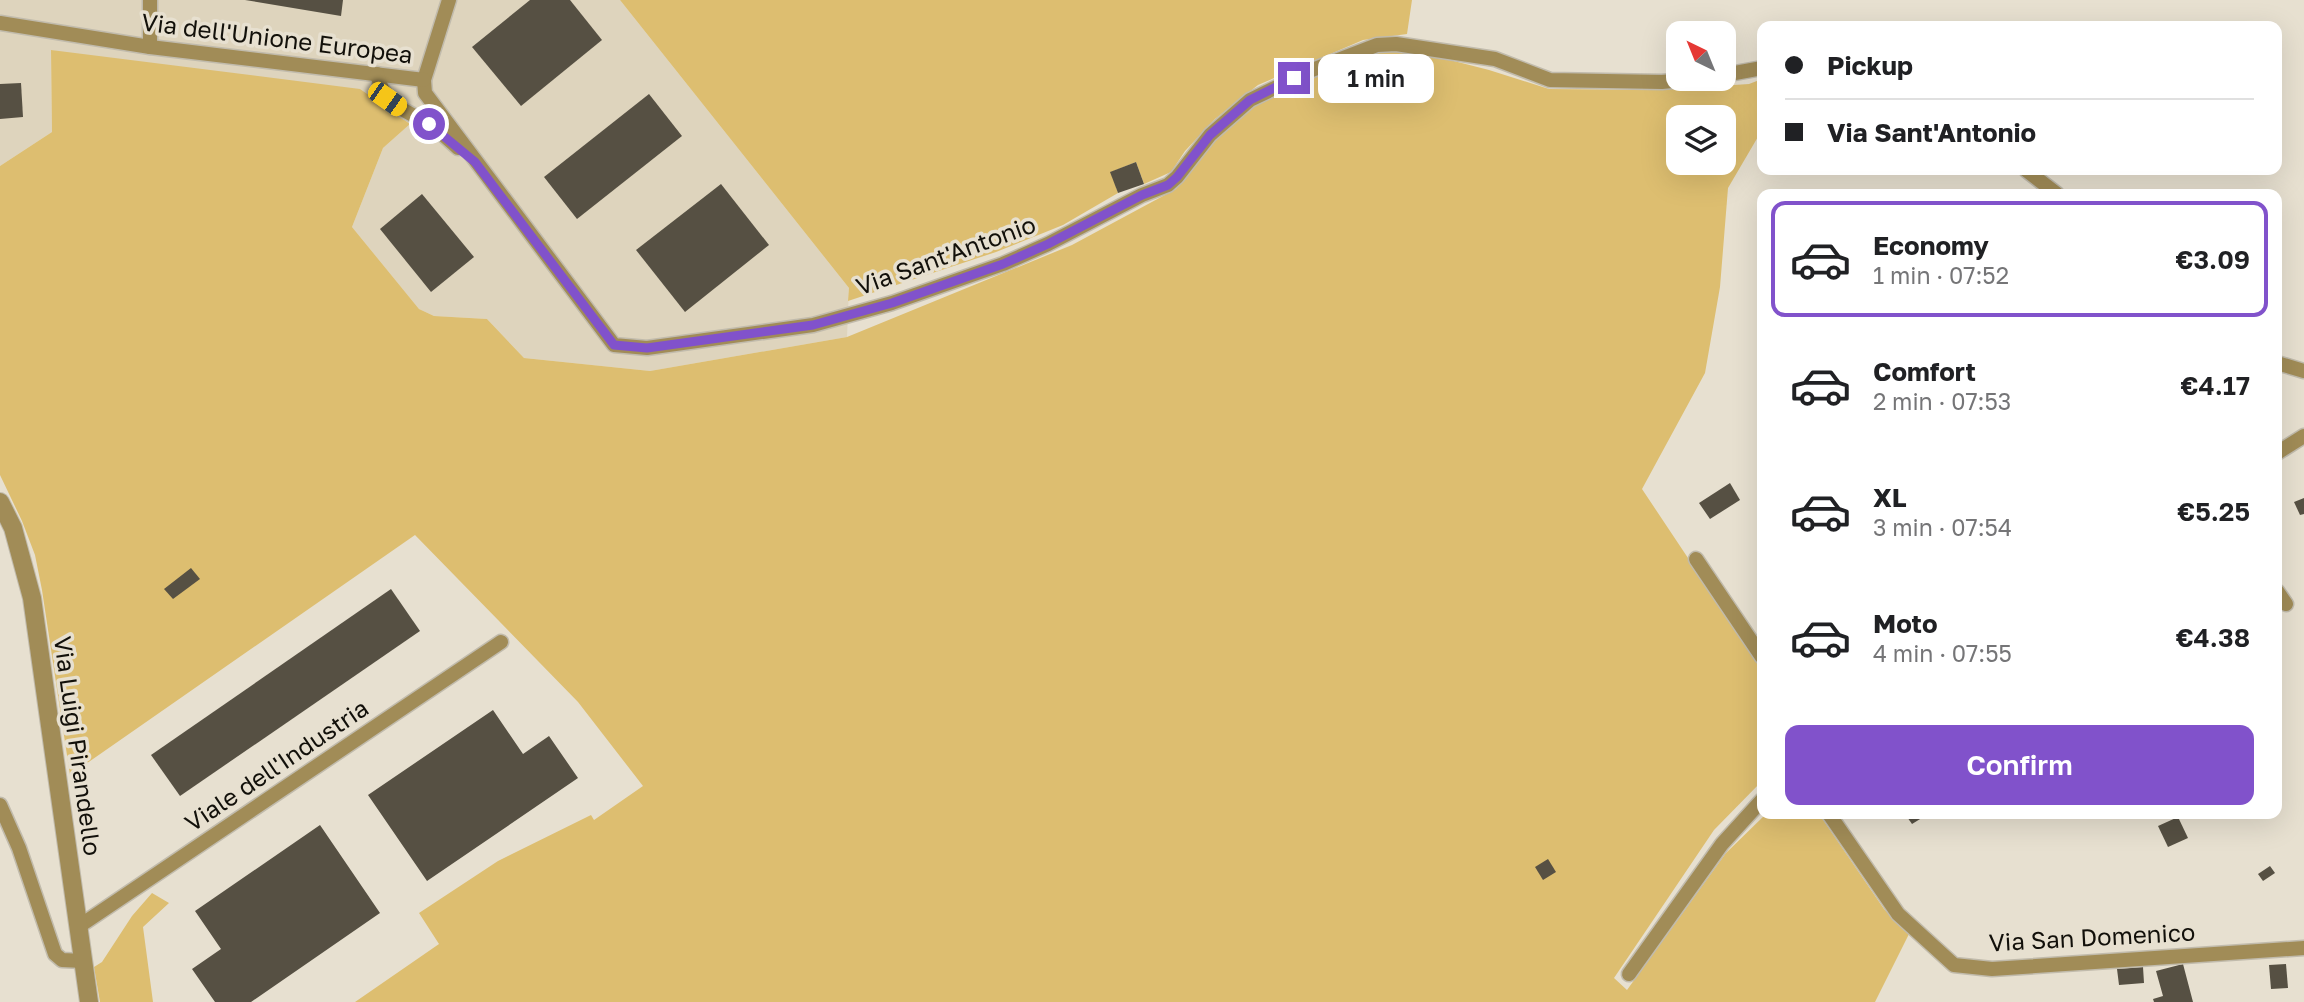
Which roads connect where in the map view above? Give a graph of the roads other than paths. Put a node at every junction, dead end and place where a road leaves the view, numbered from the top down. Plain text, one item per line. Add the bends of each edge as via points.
1 (150, 0) edge
2 (449, 0) edge
3 (0, 23) edge
4 (150, 47) junction
5 (1757, 69) edge
6 (1736, 73) edge
7 (377, 74) junction
8 (1666, 82) edge
9 (424, 87) junction
10 (408, 113) junction
11 (475, 162) junction
12 (2032, 175) edge
13 (2051, 189) edge
14 (2282, 364) edge
15 (2304, 371) edge
16 (2304, 436) edge
17 (2282, 450) edge
18 (0, 502) edge
19 (1696, 559) dead end
20 (2282, 598) edge
21 (2286, 604) dead end
22 (501, 642) dead end
23 (1757, 650) edge
24 (0, 805) edge
25 (1757, 806) edge
26 (1832, 819) edge
27 (78, 927) junction
28 (2304, 947) edge
29 (83, 961) junction
30 (1629, 974) dead end
31 (89, 1002) edge

1 - 4 street
2 - 9 street
3 - 4 street, Via dell'Unione Europea
4 - 7 street, Via dell'Unione Europea
5 - 6 street
7 - 9 street, Via dell'Unione Europea
7 - 10 street via 387,99
8 - 11 street, Via Sant'Antonio via 1550,79 1495,59 1377,45 1312,69 1250,100 1210,135 1168,185 1003,264 813,325 647,348 614,345
9 - 10 street
9 - 11 street
10 - 11 street via 429,124
12 - 13 street
14 - 15 street
16 - 17 street
18 - 27 street, Via Luigi Pirandello via 13,528 32,598
19 - 23 street
20 - 21 street
22 - 27 street, Viale dell'Industria
24 - 29 street via 55,954 62,960
25 - 30 street via 1722,845
26 - 28 street, Via San Domenico via 1898,914 1954,965 1992,969
27 - 29 street, Via Luigi Pirandello
29 - 31 street, Via Luigi Pirandello

